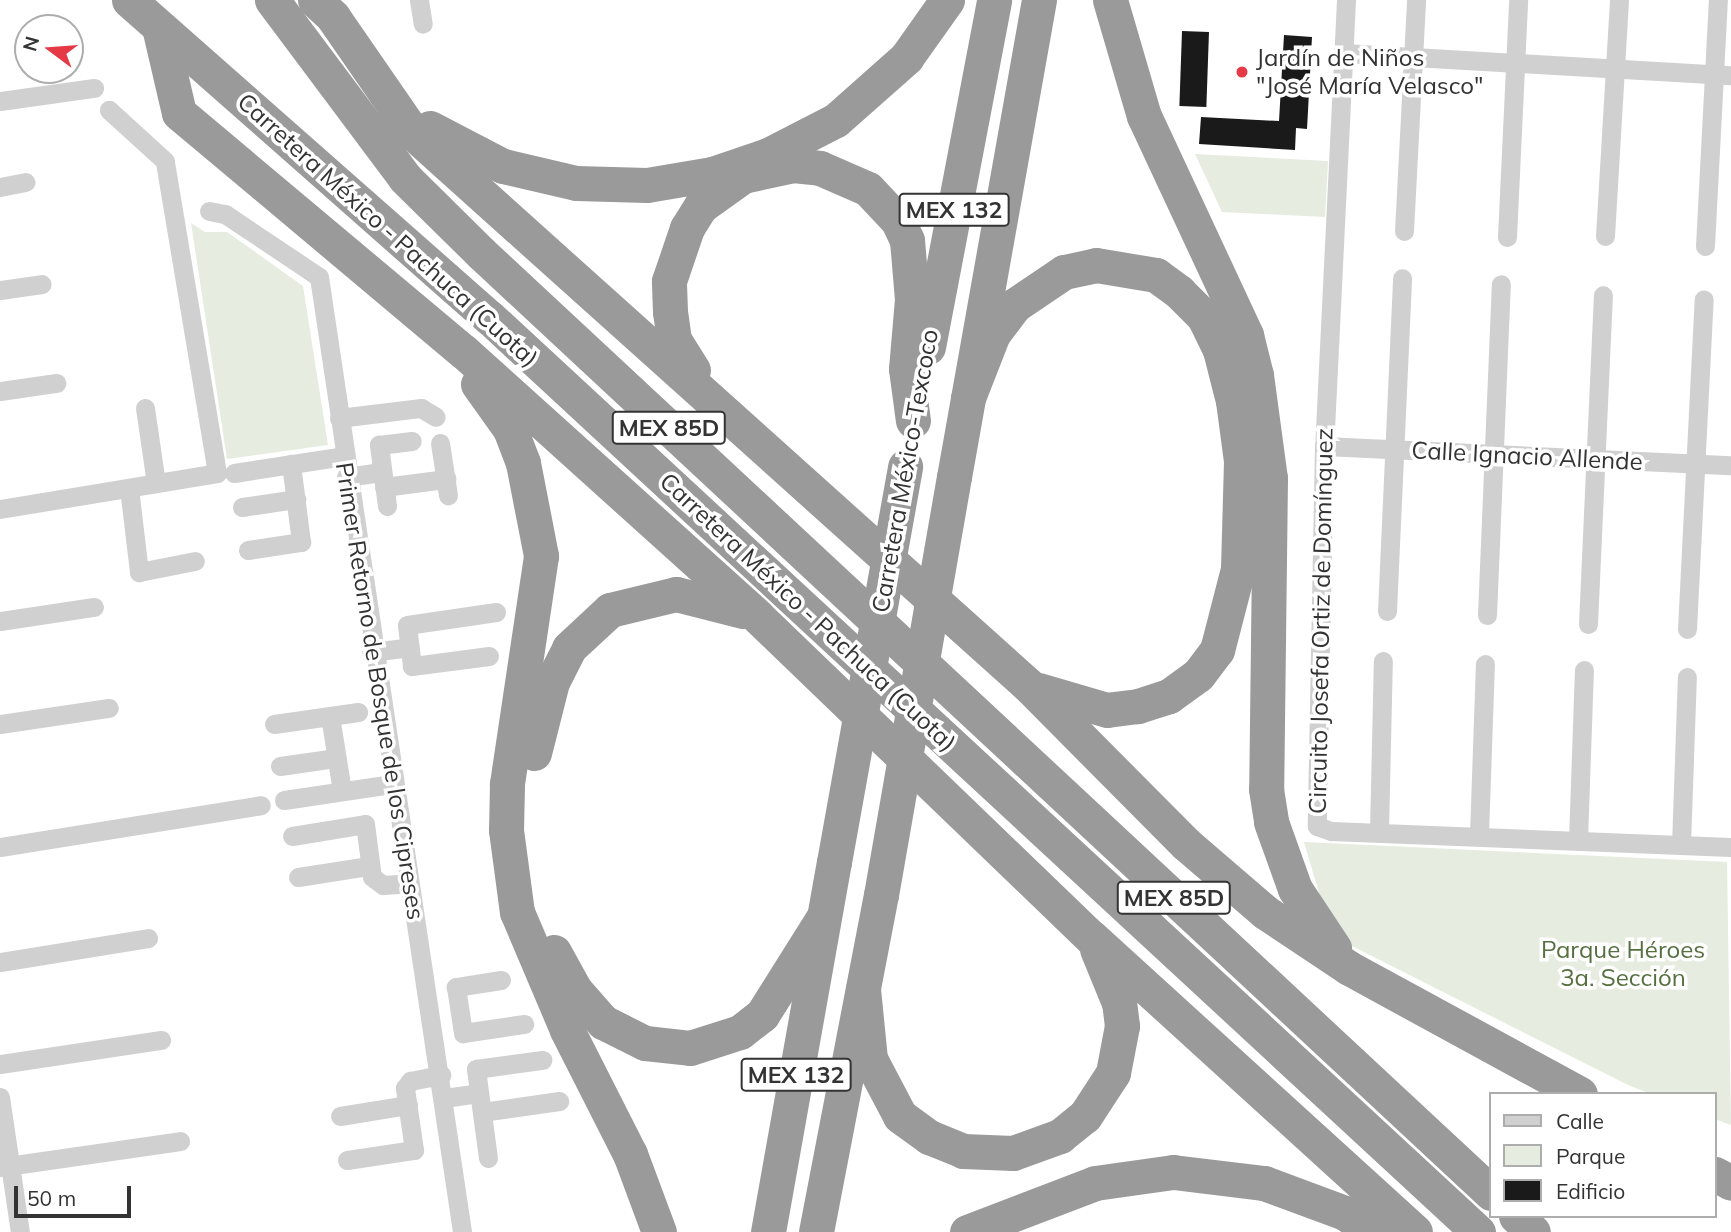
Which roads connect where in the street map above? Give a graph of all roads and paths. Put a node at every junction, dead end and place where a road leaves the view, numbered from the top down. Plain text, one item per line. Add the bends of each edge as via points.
1 (129, 0) edge
2 (272, 0) edge
3 (315, 0) edge
4 (419, 0) edge
5 (947, 0) edge
6 (994, 0) edge
7 (1039, 0) edge
8 (1110, 0) edge
9 (1346, 0) edge
10 (1416, 0) edge
11 (1518, 0) edge
12 (1619, 0) edge
13 (1718, 0) edge
14 (423, 24) dead end
15 (159, 27) junction
16 (1344, 53) junction
17 (1413, 57) junction
18 (1514, 63) junction
19 (1614, 68) junction
20 (1723, 75) edge
21 (94, 88) dead end
22 (0, 101) edge
23 (393, 102) junction
24 (109, 110) dead end
25 (26, 183) dead end
26 (0, 187) edge
27 (209, 212) dead end
28 (1404, 231) dead end
29 (1605, 236) dead end
30 (1507, 237) dead end
31 (1705, 246) dead end
32 (1402, 278) dead end
33 (42, 284) dead end
34 (1501, 284) dead end
35 (0, 290) edge
36 (1602, 295) dead end
37 (1704, 299) dead end
38 (418, 315) junction
39 (56, 383) dead end
40 (0, 391) edge
41 (706, 391) junction
42 (968, 398) junction
43 (145, 408) dead end
44 (436, 417) dead end
45 (339, 418) junction
46 (914, 421) junction
47 (412, 441) dead end
48 (440, 443) dead end
49 (1324, 446) junction
50 (1392, 449) junction
51 (1495, 454) junction
52 (344, 456) junction
53 (1594, 460) junction
54 (291, 464) junction
55 (1695, 464) junction
56 (1731, 465) edge
57 (226, 472) junction
58 (346, 477) junction
59 (156, 483) junction
60 (129, 488) junction
61 (384, 488) junction
62 (296, 499) junction
63 (242, 507) dead end
64 (0, 509) edge
65 (248, 550) dead end
66 (195, 561) dead end
67 (94, 607) dead end
68 (1387, 611) dead end
69 (496, 612) dead end
70 (1486, 615) dead end
71 (757, 616) junction
72 (0, 621) edge
73 (1588, 624) dead end
74 (1687, 629) dead end
75 (410, 647) junction
76 (371, 652) junction
77 (489, 656) dead end
78 (1383, 661) dead end
79 (1485, 664) dead end
80 (1584, 670) dead end
81 (1687, 677) dead end
82 (1028, 685) junction
83 (110, 709) dead end
84 (358, 712) dead end
85 (330, 716) junction
86 (0, 724) edge
87 (274, 724) dead end
88 (337, 758) junction
89 (280, 766) dead end
90 (391, 784) junction
91 (342, 791) junction
92 (284, 800) dead end
93 (261, 806) dead end
94 (1379, 831) junction
95 (1479, 834) junction
96 (292, 836) dead end
97 (1578, 840) junction
98 (1681, 845) junction
99 (0, 847) edge
100 (1731, 847) edge
101 (369, 866) junction
102 (298, 877) dead end
103 (409, 883) junction
104 (823, 918) junction
105 (1091, 937) junction
106 (148, 939) dead end
107 (0, 962) edge
108 (1349, 968) junction
109 (501, 980) dead end
110 (863, 989) junction
111 (458, 1010) junction
112 (432, 1012) junction
113 (524, 1024) dead end
114 (160, 1040) dead end
115 (542, 1060) dead end
116 (0, 1064) edge
117 (441, 1075) junction
118 (1576, 1092) edge
119 (0, 1097) edge
120 (444, 1098) junction
121 (559, 1101) dead end
122 (480, 1103) junction
123 (408, 1105) junction
124 (340, 1116) dead end
125 (180, 1141) dead end
126 (488, 1158) dead end
127 (347, 1160) dead end
128 (5, 1167) edge
129 (1490, 1192) edge
130 (1518, 1218) edge
131 (20, 1232) edge
132 (462, 1232) edge
133 (659, 1232) edge
134 (768, 1232) edge
135 (816, 1232) edge
136 (967, 1232) edge
137 (1372, 1232) edge
138 (1415, 1232) edge
139 (1478, 1232) edge
140 (1533, 1232) edge

1 - 15 highway, Carretera México - Pachuca (Cuota) / MEX 85D
2 - 129 highway, Carretera México - Pachuca (Cuota) / MEX 85D via 405,178 481,253
3 - 23 highway
4 - 14 street
5 - 23 highway via 906,58 836,120 768,155 712,174 648,185 576,183 503,166 451,142
6 - 46 highway, Carretera México-Texcoco / MEX 132
7 - 42 highway, Carretera México-Texcoco / MEX 132
8 - 108 highway via 1144,116 1246,335 1270,478 1265,749 1271,822 1295,889
9 - 16 street, Circuito Josefa Ortiz de Domínguez
10 - 17 street
11 - 18 street
12 - 19 street
13 - 20 street
15 - 38 highway via 179,113
15 - 139 highway, Carretera México - Pachuca (Cuota) / MEX 85D via 490,318
16 - 17 street
16 - 49 street, Circuito Josefa Ortiz de Domínguez
17 - 18 street
17 - 28 street
18 - 19 street
18 - 30 street
19 - 20 street
19 - 29 street
20 - 31 street
21 - 22 street
23 - 41 highway via 413,133
24 - 57 street via 165,161
25 - 26 street
27 - 45 street, Primer Retorno de Bosque de los Cipreses via 225,214 319,277
32 - 50 street
33 - 35 street
34 - 51 street
36 - 53 street
37 - 55 street
38 - 71 highway
38 - 133 highway via 490,398 510,429 533,501 541,556 507,784 510,873 528,945 630,1154
39 - 40 street
41 - 46 highway via 674,340 670,312 669,281 687,228 701,206 743,176 779,167 820,168 868,189 892,213 907,240 912,299 906,369
41 - 82 highway
42 - 82 highway via 993,334 1015,304 1064,272 1096,265 1156,275 1180,292 1209,328 1233,401 1241,461 1238,569 1217,650 1198,676 1169,696 1138,706 1107,710 1077,705
42 - 110 highway, Carretera México-Texcoco / MEX 132, bridge
43 - 59 street
44 - 45 street via 421,408
45 - 52 street, Primer Retorno de Bosque de los Cipreses
46 - 104 highway, Carretera México-Texcoco / MEX 132, bridge
47 - 61 street via 379,445
48 - 61 street via 447,487
49 - 50 street, Calle Ignacio Allende
49 - 94 street, Circuito Josefa Ortiz de Domínguez via 1313,808 1317,826
50 - 51 street, Calle Ignacio Allende
50 - 68 street
51 - 53 street, Calle Ignacio Allende
51 - 70 street
52 - 54 street
52 - 58 street, Primer Retorno de Bosque de los Cipreses
53 - 55 street, Calle Ignacio Allende
53 - 73 street
54 - 57 street
54 - 62 street
55 - 56 street, Calle Ignacio Allende
55 - 74 street
57 - 59 street
58 - 61 street
58 - 76 street, Primer Retorno de Bosque de los Cipreses
59 - 60 street
60 - 64 street
60 - 66 street via 139,572
62 - 63 street
62 - 65 street via 301,542
67 - 72 street
69 - 75 street via 407,625
71 - 104 highway via 702,597 653,596 610,610 569,648 552,682 528,780 531,876 558,961 587,1006 625,1035 668,1048 716,1042 762,1015
71 - 105 highway
75 - 76 street
75 - 77 street via 412,666
76 - 90 street, Primer Retorno de Bosque de los Cipreses
78 - 94 street
79 - 95 street
80 - 97 street
81 - 98 street
82 - 108 highway via 1186,844 1265,912
83 - 86 street
84 - 85 street
85 - 87 street
85 - 88 street
88 - 89 street
88 - 91 street
90 - 91 street
90 - 103 street, Primer Retorno de Bosque de los Cipreses
91 - 92 street
93 - 99 street
94 - 95 street, Circuito Josefa Ortiz de Domínguez
95 - 97 street, Circuito Josefa Ortiz de Domínguez
96 - 101 street via 365,824
97 - 98 street, Circuito Josefa Ortiz de Domínguez
98 - 100 street, Circuito Josefa Ortiz de Domínguez
101 - 102 street
101 - 103 street via 377,883
103 - 112 street, Primer Retorno de Bosque de los Cipreses
104 - 134 highway, Carretera México-Texcoco / MEX 132
105 - 110 highway via 1119,1003 1122,1026 1113,1073 1102,1094 1068,1129 1013,1153 955,1148 900,1116 870,1059
105 - 138 highway
106 - 107 street
108 - 118 highway
109 - 111 street via 456,987
110 - 135 highway, Carretera México-Texcoco / MEX 132
111 - 112 street
111 - 113 street via 463,1033
112 - 117 street, Primer Retorno de Bosque de los Cipreses
114 - 116 street
115 - 122 street via 476,1069
117 - 120 street, Primer Retorno de Bosque de los Cipreses
117 - 123 street via 410,1082
119 - 128 street
120 - 122 street
120 - 132 street, Primer Retorno de Bosque de los Cipreses
121 - 122 street
122 - 126 street
123 - 124 street
123 - 127 street via 414,1150
125 - 128 street
128 - 131 street
130 - 140 highway
136 - 137 highway via 1095,1183 1173,1172 1264,1183 1345,1213

